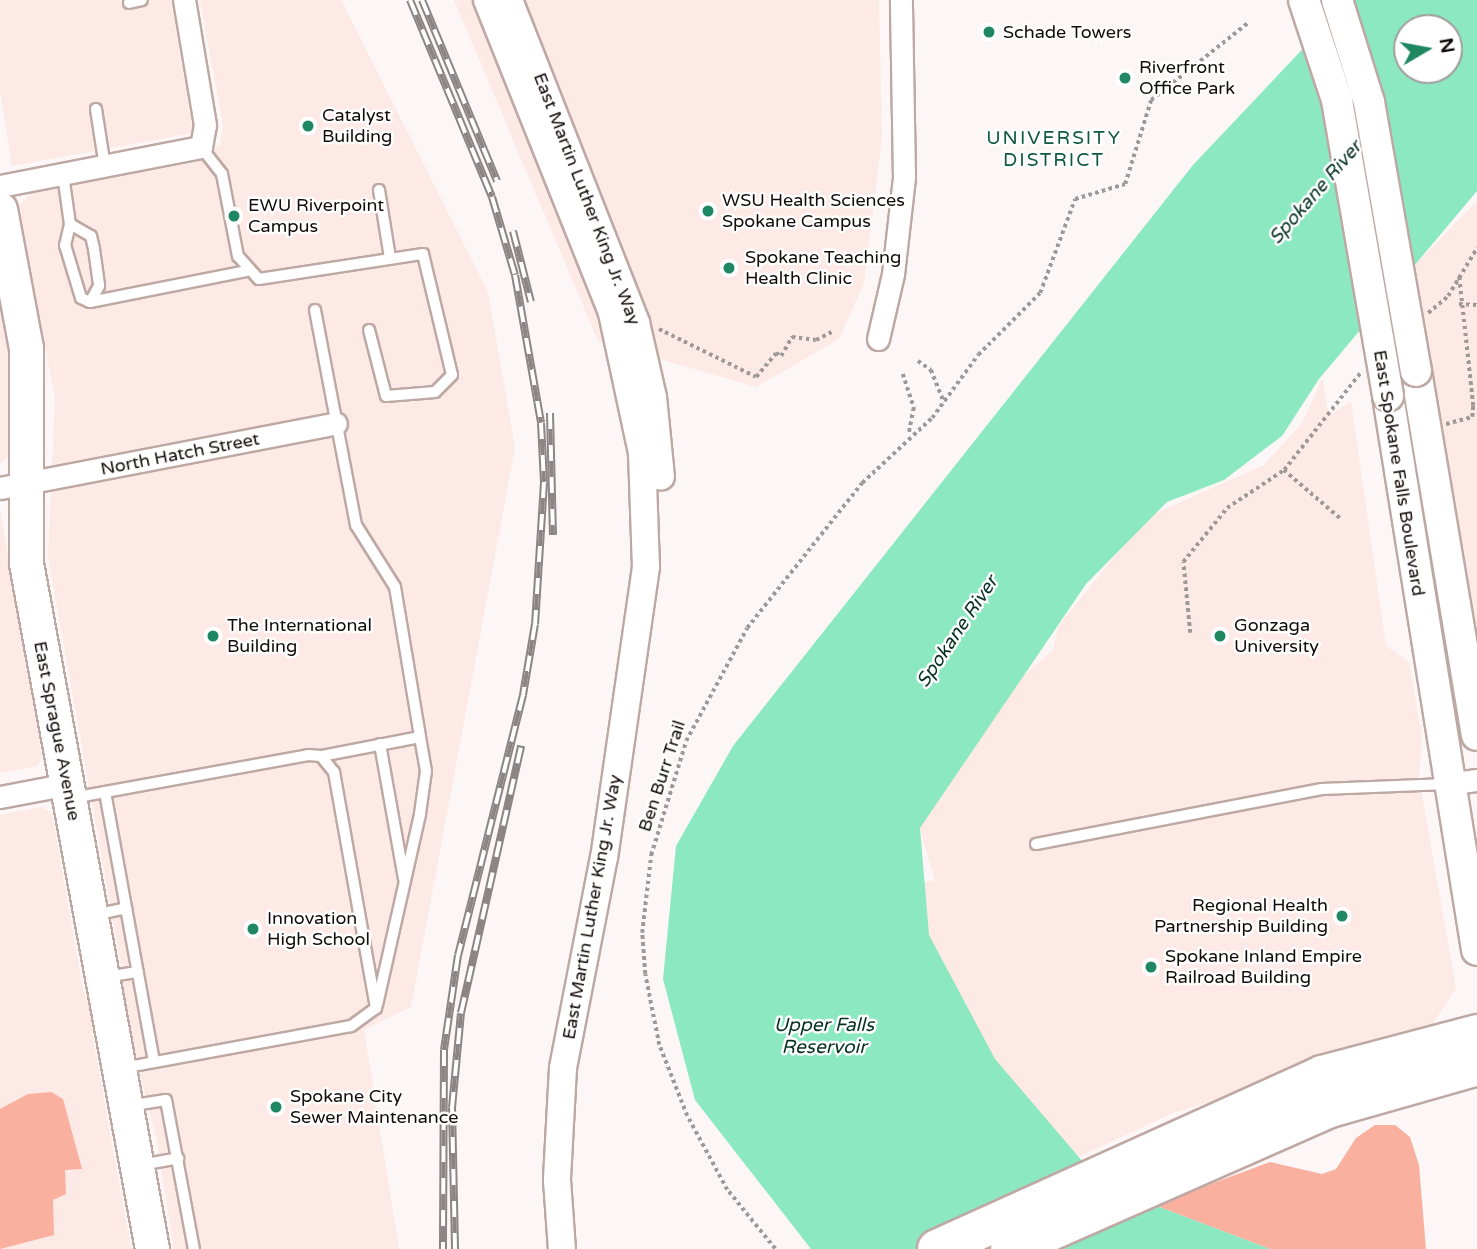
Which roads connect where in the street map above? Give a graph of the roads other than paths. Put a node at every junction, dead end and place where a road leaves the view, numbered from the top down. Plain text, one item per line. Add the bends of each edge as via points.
1 (142, 0) edge
2 (184, 0) edge
3 (488, 0) edge
4 (509, 0) edge
5 (893, 0) edge
6 (901, 0) edge
7 (1304, 0) edge
8 (1337, 0) edge
9 (129, 2) dead end
10 (901, 29) junction
11 (96, 109) dead end
12 (201, 147) junction
13 (106, 167) junction
14 (63, 175) junction
15 (0, 186) edge
16 (379, 190) dead end
17 (0, 209) edge
18 (71, 224) junction
19 (390, 258) junction
20 (246, 271) junction
21 (90, 302) junction
22 (314, 310) dead end
23 (369, 330) dead end
24 (878, 339) dead end
25 (336, 424) junction
26 (13, 486) edge
27 (646, 567) junction
28 (1477, 735) edge
29 (420, 737) junction
30 (380, 744) junction
31 (321, 756) junction
32 (1477, 779) edge
33 (1448, 784) junction
34 (69, 791) junction
35 (105, 792) junction
36 (0, 797) edge
37 (1036, 844) dead end
38 (405, 885) junction
39 (126, 908) junction
40 (91, 915) junction
41 (1477, 950) edge
42 (138, 972) junction
43 (102, 978) junction
44 (376, 1008) junction
45 (1477, 1034) edge
46 (154, 1062) junction
47 (1477, 1066) edge
48 (119, 1069) junction
49 (125, 1107) junction
50 (1201, 1144) junction
51 (178, 1158) junction
52 (137, 1165) junction
53 (152, 1249) edge
54 (194, 1249) edge
55 (562, 1249) edge
56 (937, 1249) edge
57 (1010, 1249) edge

1 - 9 lane
2 - 12 street via 205,125
3 - 27 street, East Martin Luther King Jr. Way via 623,352 642,453
4 - 27 street, East Martin Luther King Jr. Way via 627,298 649,375 661,484 654,554
5 - 10 street
6 - 10 street
7 - 33 main road, East Spokane Falls Boulevard, bridge via 1336,100
8 - 28 main road, East Spokane Falls Boulevard, bridge via 1369,102
10 - 24 street via 904,177 894,274
11 - 13 lane
12 - 13 street
12 - 20 lane via 222,174
13 - 14 street
14 - 15 street
14 - 18 lane
16 - 19 lane
17 - 26 main road, East Sprague Avenue via 26,348
18 - 21 lane via 65,244 71,281
18 - 21 lane via 91,236 99,286
19 - 20 lane via 275,280
19 - 23 lane via 423,254 452,375 435,392 386,396
20 - 21 lane
22 - 25 lane
25 - 26 street, North Hatch Street
25 - 29 lane via 359,532 395,587
26 - 34 main road, East Sprague Avenue
27 - 55 street, East Martin Luther King Jr. Way via 604,857 564,1068 557,1180
29 - 30 lane
29 - 38 lane via 426,771
30 - 31 lane
30 - 38 lane
31 - 35 lane
31 - 44 lane via 334,772
32 - 33 street
33 - 37 lane via 1322,789
33 - 41 main road, East Spokane Falls Boulevard
34 - 35 lane
34 - 36 street
34 - 40 main road, East Sprague Avenue
35 - 39 lane
38 - 44 lane
39 - 40 lane
39 - 42 lane
40 - 43 main road, East Sprague Avenue
42 - 43 lane
42 - 46 lane
43 - 48 main road, East Sprague Avenue
44 - 46 lane via 351,1026
45 - 50 highway via 1322,1075
46 - 48 lane
47 - 50 highway
48 - 49 main road, East Sprague Avenue
49 - 51 lane via 166,1100
49 - 52 main road, East Sprague Avenue
50 - 56 highway
50 - 57 highway
51 - 52 lane
51 - 54 lane
52 - 53 main road, East Sprague Avenue

